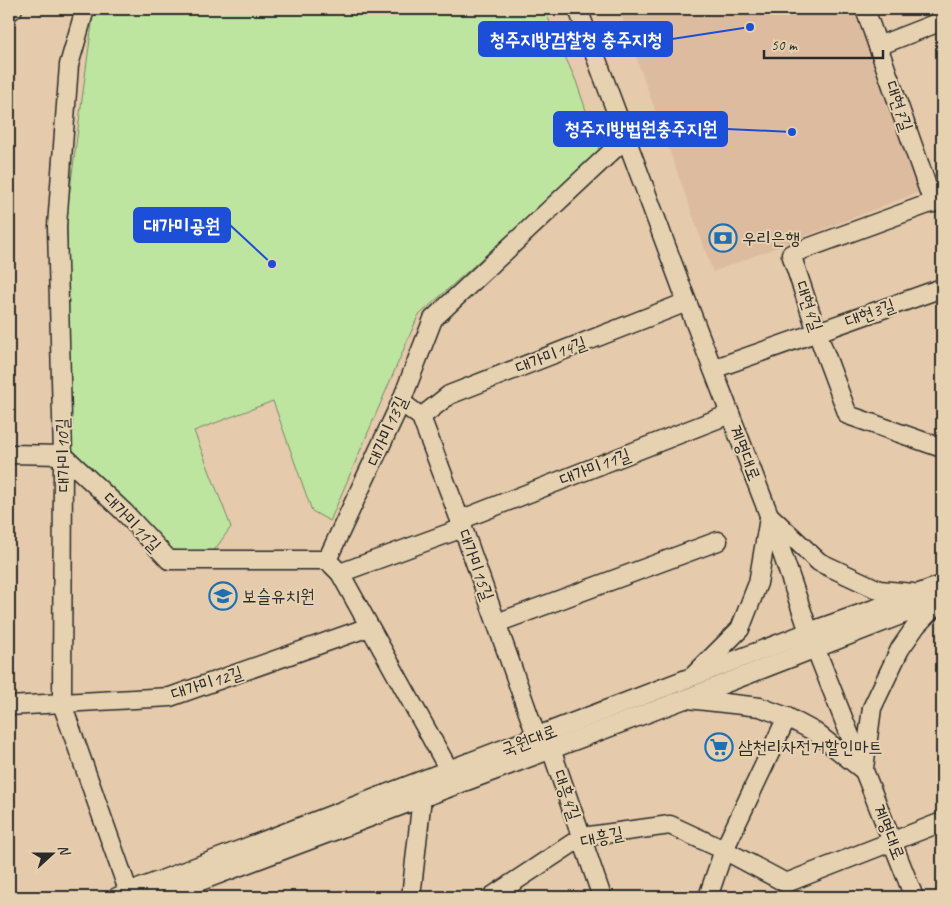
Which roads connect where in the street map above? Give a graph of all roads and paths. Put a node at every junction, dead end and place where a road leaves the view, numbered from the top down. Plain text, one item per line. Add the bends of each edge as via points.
1 (12, 9) edge
2 (85, 9) edge
3 (578, 9) edge
4 (865, 9) edge
5 (9, 12) edge
6 (942, 21) edge
7 (878, 46) junction
8 (626, 138) junction
9 (937, 201) edge
10 (942, 288) edge
11 (686, 302) junction
12 (817, 332) junction
13 (713, 369) junction
14 (401, 402) junction
15 (730, 414) junction
16 (421, 417) junction
17 (942, 448) edge
18 (9, 454) edge
19 (63, 455) junction
20 (769, 515) junction
21 (461, 524) junction
22 (718, 541) dead end
23 (327, 560) junction
24 (340, 574) junction
25 (918, 594) junction
26 (942, 595) edge
27 (497, 623) junction
28 (369, 627) junction
29 (812, 640) junction
30 (690, 679) junction
31 (685, 699) junction
32 (62, 704) junction
33 (9, 706) edge
34 (787, 717) junction
35 (537, 738) junction
36 (551, 749) junction
37 (449, 770) junction
38 (864, 771) junction
39 (422, 797) junction
40 (942, 822) edge
41 (582, 837) junction
42 (893, 841) junction
43 (724, 850) junction
44 (788, 890) edge
45 (123, 895) edge
46 (158, 897) edge
47 (411, 897) edge
48 (491, 897) edge
49 (602, 897) edge
50 (708, 897) edge
51 (914, 897) edge

1 - 5 street
2 - 19 street, 대가미10길 via 69,65 57,226
3 - 8 street, 계명대로
4 - 7 street, 대현7길
6 - 7 street
7 - 9 street, 대현7길
8 - 11 street, 계명대로
8 - 14 street, 대가미13길 via 433,319
9 - 12 street, 대현4길 via 791,254
10 - 12 street, 대현3길
11 - 13 street, 계명대로
11 - 16 street, 대가미14길 via 449,395
12 - 13 street, 대현3길
12 - 17 street, 대현4길 via 848,416
13 - 15 street, 계명대로
14 - 16 street
14 - 23 street, 대가미13길
15 - 20 street, 계명대로
15 - 21 street, 대가미11길
16 - 21 street, 대가미15길
18 - 19 street
19 - 23 street, 대가미11길 via 169,560
19 - 32 street, 대가미10길
20 - 25 street via 819,562 878,590
20 - 29 street, 계명대로
20 - 30 street via 758,583 740,628
21 - 24 street, 대가미11길
21 - 27 street, 대가미15길
22 - 27 street
23 - 24 street
24 - 28 street
25 - 26 street, 국원대로
25 - 29 street, 국원대로
26 - 29 street, 국원대로
26 - 38 street via 900,649 872,708
27 - 35 street, 대가미15길
28 - 32 street, 대가미12길 via 170,697
28 - 37 street
29 - 30 street, 국원대로
29 - 31 street, 국원대로
29 - 38 street, 계명대로
30 - 35 street, 국원대로
31 - 34 street via 760,707
31 - 36 street, 국원대로
32 - 33 street, 대가미12길
32 - 45 street, 대가미10길
34 - 38 street via 815,732
34 - 43 street
35 - 37 street, 국원대로
36 - 39 street, 국원대로
36 - 41 street, 대흥4길
37 - 45 street, 국원대로
38 - 42 street, 계명대로
39 - 46 street, 국원대로
39 - 47 street
40 - 42 street, 대흥길
41 - 43 street, 대흥길 via 670,825
41 - 48 street, 대흥길
41 - 49 street, 대흥4길
42 - 44 street, 대흥길
42 - 51 street, 계명대로
43 - 44 street, 대흥길
43 - 50 street

